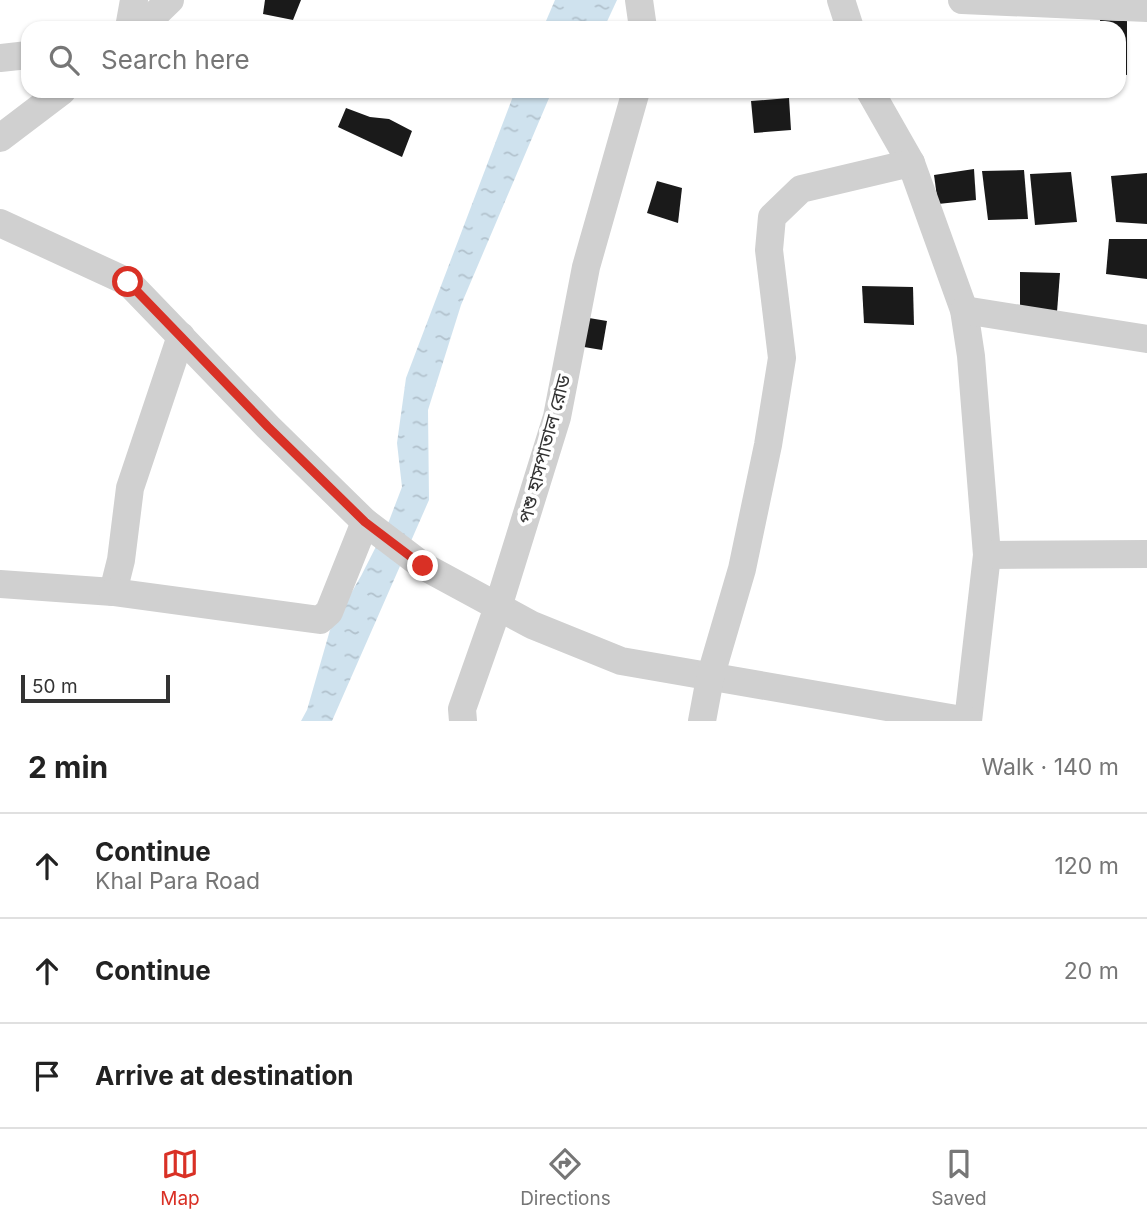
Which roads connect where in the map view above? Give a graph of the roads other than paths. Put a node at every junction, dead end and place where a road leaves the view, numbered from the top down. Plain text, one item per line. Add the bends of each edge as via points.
1 (134, 0) edge
2 (170, 0) edge
3 (639, 0) edge
4 (841, 0) edge
5 (962, 0) edge
6 (1147, 8) edge
7 (130, 21) edge
8 (148, 21) edge
9 (642, 21) edge
10 (848, 21) edge
11 (21, 56) edge
12 (0, 58) edge
13 (53, 98) edge
14 (634, 98) edge
15 (874, 98) edge
16 (0, 138) edge
17 (911, 163) junction
18 (0, 223) edge
19 (964, 310) junction
20 (1141, 333) edge
21 (181, 336) junction
22 (370, 525) junction
23 (1147, 554) edge
24 (987, 555) junction
25 (0, 584) edge
26 (113, 592) junction
27 (498, 607) junction
28 (710, 678) junction
29 (463, 721) edge
30 (702, 721) edge
31 (968, 721) edge

1 - 7 street
2 - 8 street
3 - 9 street
4 - 10 street
5 - 6 street
11 - 12 street
13 - 16 street
14 - 27 street, পশু হাসপাতাল রোড via 586,267 557,417
15 - 17 street
17 - 19 street
17 - 28 street via 801,188 772,217 769,250 782,358 742,569
18 - 21 street via 128,282
19 - 20 street
19 - 24 street
21 - 22 street
21 - 26 street via 130,488
22 - 26 street via 320,620
22 - 27 street via 423,566
23 - 24 street
24 - 31 street
25 - 26 street
27 - 28 street via 621,661
27 - 29 street, পশু হাসপাতাল রোড via 462,709
28 - 30 street
28 - 31 street

